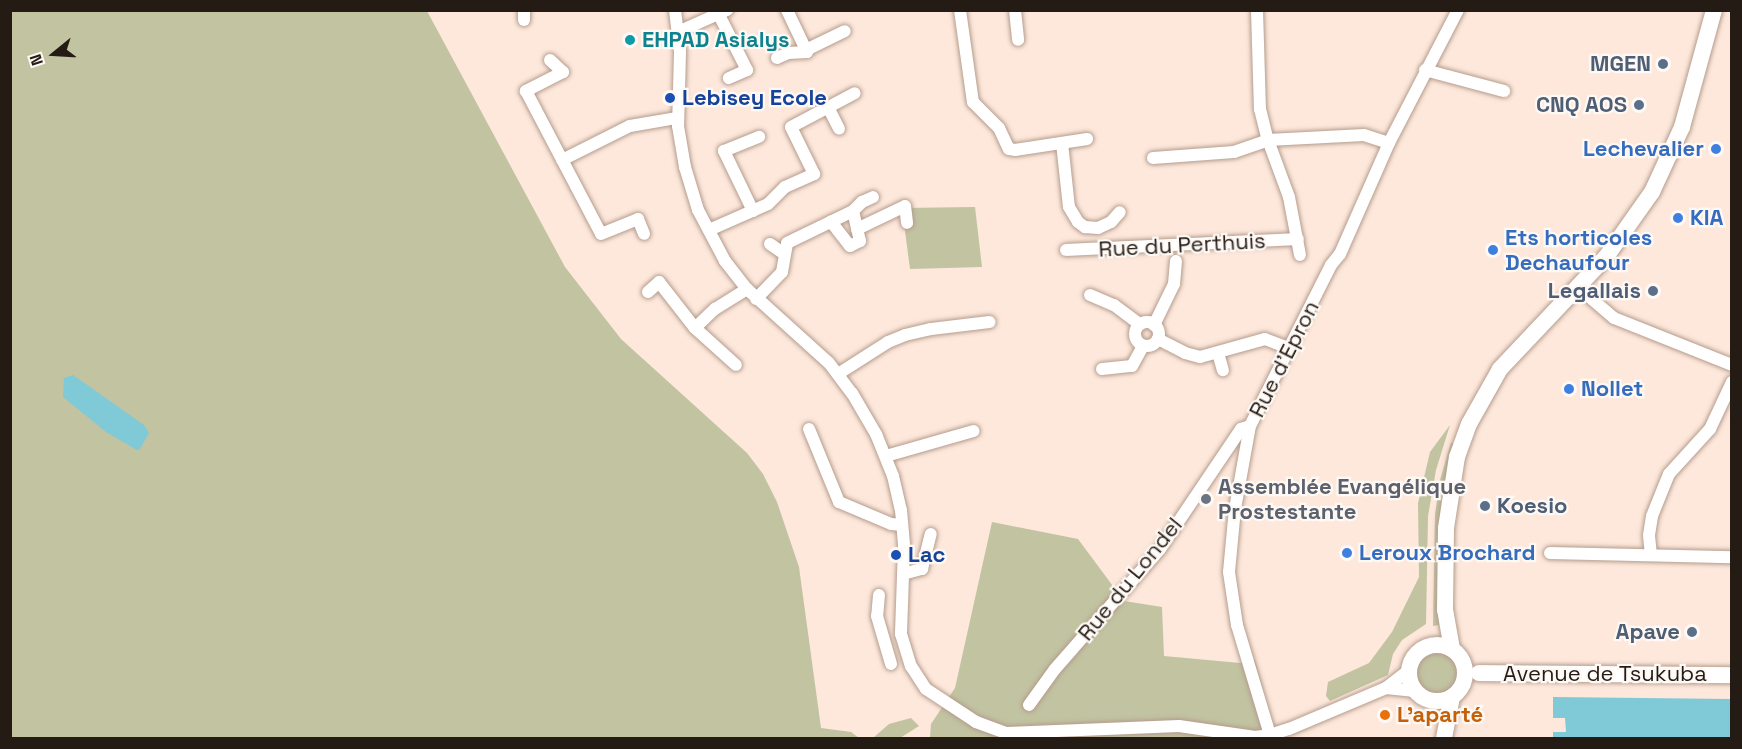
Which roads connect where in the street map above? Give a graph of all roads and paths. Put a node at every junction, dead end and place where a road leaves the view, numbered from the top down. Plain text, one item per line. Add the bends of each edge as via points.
1 (675, 10) edge
2 (787, 10) edge
3 (960, 10) edge
4 (1016, 10) edge
5 (1257, 10) edge
6 (1458, 10) edge
7 (1714, 10) edge
8 (723, 13) edge
9 (845, 31) dead end
10 (678, 32) junction
11 (1018, 40) dead end
12 (806, 50) junction
13 (777, 58) dead end
14 (550, 60) dead end
15 (1425, 70) junction
16 (729, 78) dead end
17 (1504, 91) dead end
18 (855, 93) dead end
19 (829, 109) junction
20 (677, 118) junction
21 (838, 129) dead end
22 (759, 137) dead end
23 (1087, 140) dead end
24 (1268, 140) junction
25 (1062, 143) junction
26 (1389, 143) junction
27 (1154, 158) dead end
28 (562, 160) junction
29 (873, 198) dead end
30 (853, 211) junction
31 (753, 212) junction
32 (1120, 212) dead end
33 (831, 222) junction
34 (907, 224) dead end
35 (857, 229) junction
36 (708, 230) junction
37 (644, 234) dead end
38 (1298, 238) junction
39 (770, 244) dead end
40 (1066, 250) dead end
41 (783, 253) junction
42 (1300, 255) dead end
43 (1176, 261) dead end
44 (1579, 288) junction
45 (747, 289) junction
46 (648, 292) dead end
47 (1090, 295) dead end
48 (756, 299) junction
49 (990, 322) dead end
50 (1139, 324) junction
51 (1154, 325) junction
52 (695, 328) junction
53 (1158, 339) junction
54 (1143, 346) junction
55 (1290, 348) junction
56 (1218, 353) junction
57 (736, 364) dead end
58 (1731, 365) edge
59 (1102, 369) dead end
60 (1223, 370) dead end
61 (838, 374) junction
62 (1731, 382) edge
63 (1250, 426) junction
64 (809, 429) dead end
65 (974, 430) dead end
66 (886, 456) junction
67 (902, 525) junction
68 (931, 534) dead end
69 (1551, 553) dead end
70 (1651, 555) junction
71 (1731, 557) edge
72 (903, 574) junction
73 (879, 595) dead end
74 (1445, 610) junction
75 (901, 626) junction
76 (881, 631) junction
77 (1432, 645) junction
78 (1457, 656) junction
79 (891, 664) dead end
80 (1409, 670) junction
81 (1479, 673) junction
82 (1731, 675) edge
83 (1463, 683) junction
84 (1386, 688) junction
85 (1421, 695) junction
86 (1452, 697) junction
87 (1029, 705) dead end
88 (1270, 735) junction
89 (1444, 735) edge

1 - 10 street
2 - 12 street
3 - 25 street via 973,102 999,128 1009,148
4 - 11 street
5 - 24 street, Rue du Perthuis via 1258,86
6 - 15 street, Rue d'Epron
7 - 44 main road via 1691,97 1668,160 1634,221
8 - 10 street
8 - 16 street via 747,70
9 - 12 street
10 - 20 street
12 - 13 street
14 - 28 street via 563,72 526,91
15 - 17 street
15 - 26 street, Rue d'Epron
18 - 19 street
19 - 21 street
19 - 31 street via 791,127 814,174 785,187
20 - 28 street via 630,126
20 - 36 street via 691,189
22 - 31 street via 724,151
23 - 25 street
24 - 26 street via 1364,135
24 - 27 street via 1234,152
24 - 38 street, Rue du Perthuis via 1289,196
25 - 32 street via 1069,207 1078,222 1098,228
26 - 55 street, Rue d'Epron via 1344,245
28 - 37 street via 601,234 638,219
29 - 30 street
30 - 33 street
30 - 35 street
31 - 36 street
33 - 35 street via 850,246 860,241
33 - 41 street via 787,243
34 - 35 street via 904,201
36 - 45 street
38 - 40 street, Rue du Perthuis
38 - 42 street, Rue du Perthuis
39 - 41 street
41 - 48 street via 787,274
43 - 51 street via 1174,284
44 - 58 street via 1614,318
44 - 74 main road via 1500,369 1469,424 1451,484
45 - 48 street
45 - 52 street via 715,309
46 - 52 street via 659,282
47 - 50 street via 1114,305
48 - 61 street via 796,331
49 - 61 street via 905,335
50 - 51 street
50 - 54 street via 1135,338
51 - 53 street
52 - 57 street
53 - 54 street via 1153,345
53 - 56 street via 1195,356
54 - 59 street via 1132,366
55 - 56 street via 1265,339
55 - 63 street, Rue d'Epron
56 - 60 street
61 - 66 street via 865,412
62 - 70 street via 1710,429 1670,474 1652,516
63 - 87 street, Rue du Londel via 1241,429 1160,549 1055,669
63 - 88 street, Rue d'Epron via 1235,509 1229,572 1240,634
64 - 67 street via 839,502
65 - 66 street
66 - 67 street
67 - 72 street
68 - 72 street via 922,568
69 - 70 street
70 - 71 street
72 - 75 street
73 - 76 street via 877,616
74 - 77 main road
74 - 78 main road
75 - 76 street
75 - 88 street via 911,666 926,690 986,728 1019,734 1179,726 1236,735
76 - 79 street
77 - 78 main road
77 - 80 main road via 1419,651
78 - 81 main road
78 - 83 main road via 1465,672
80 - 84 street
80 - 85 main road via 1410,681
81 - 82 main road, Avenue de Tsukuba
81 - 83 main road
83 - 86 main road
84 - 85 street
84 - 88 street
85 - 86 main road via 1436,701
85 - 89 main road
86 - 89 main road

